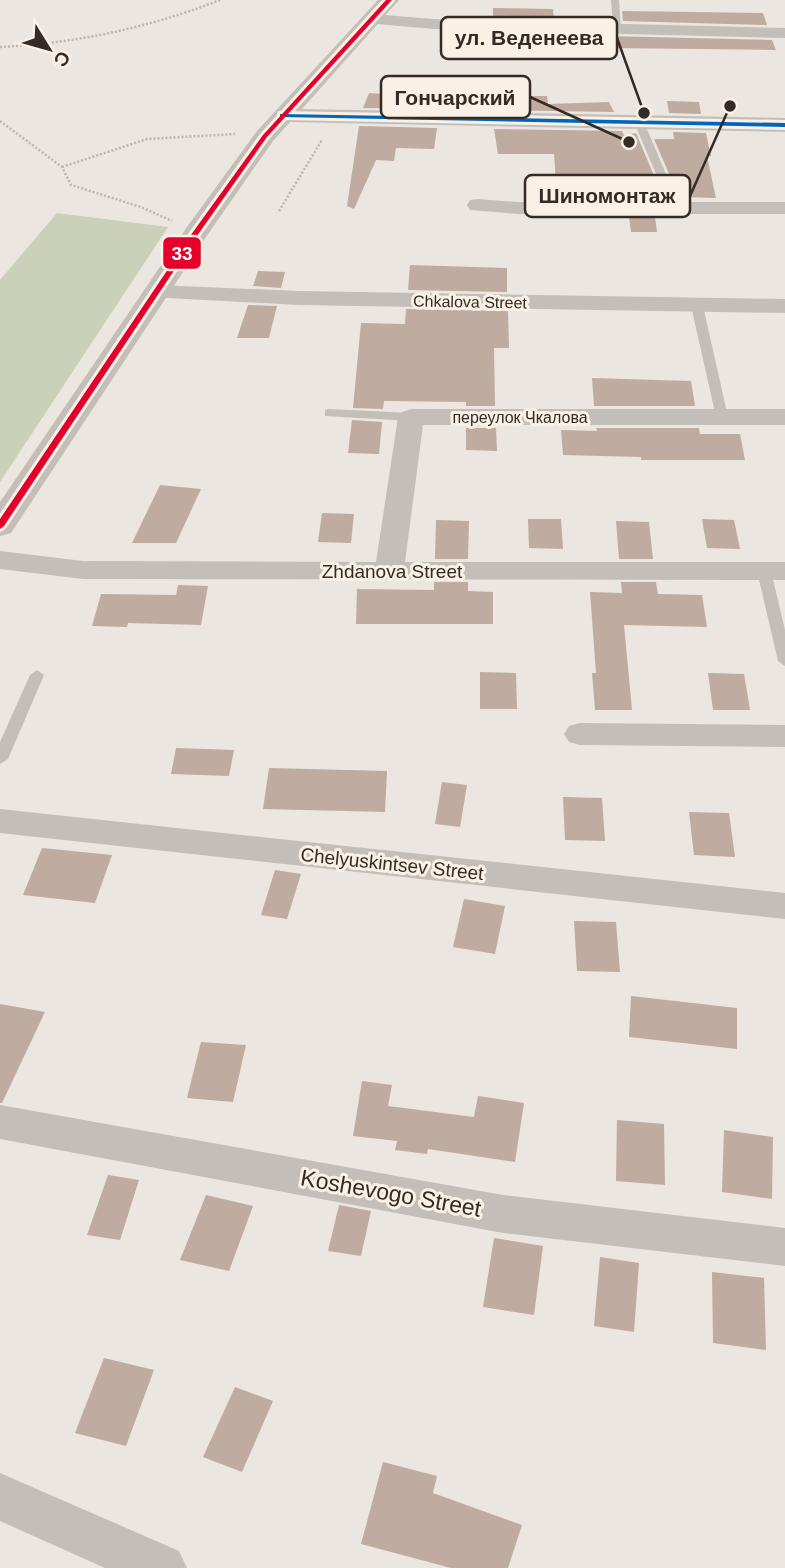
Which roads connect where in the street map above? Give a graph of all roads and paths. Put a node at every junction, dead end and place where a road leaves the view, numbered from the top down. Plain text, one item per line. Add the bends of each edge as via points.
1 (220, 0) edge
2 (615, 0) edge
3 (381, 9) edge
4 (617, 29) junction
5 (785, 33) edge
6 (0, 47) edge
7 (282, 115) junction
8 (0, 121) edge
9 (639, 122) junction
10 (785, 125) edge
11 (265, 136) junction
12 (62, 167) junction
13 (478, 205) dead end
14 (676, 207) junction
15 (785, 208) edge
16 (196, 232) junction
17 (156, 292) junction
18 (697, 306) junction
19 (785, 306) edge
20 (329, 413) dead end
21 (411, 416) junction
22 (722, 417) junction
23 (785, 417) edge
24 (0, 527) edge
25 (0, 561) edge
26 (389, 571) junction
27 (775, 571) edge
28 (785, 661) edge
29 (37, 675) dead end
30 (580, 734) dead end
31 (785, 736) edge
32 (0, 759) edge
33 (0, 821) edge
34 (785, 906) edge
35 (0, 1122) edge
36 (785, 1247) edge
37 (0, 1497) edge
38 (162, 1568) edge

1 - 6 path via 137,29 75,41
2 - 4 lane
3 - 4 street via 433,24
3 - 7 street
4 - 5 street
7 - 9 street
7 - 11 street
8 - 12 path
9 - 10 street
9 - 14 lane
11 - 12 path via 147,139
11 - 16 street
12 - 16 path via 71,185 141,207
13 - 14 street
14 - 15 street
16 - 17 street
17 - 18 street, Chkalova Street
17 - 24 street
18 - 19 street, Chkalova Street
18 - 22 lane
20 - 21 lane
21 - 22 street, переулок Чкалова
21 - 26 street
22 - 23 street, переулок Чкалова
25 - 26 street, Zhdanova Street via 83,570
26 - 27 street, Zhdanova Street
27 - 28 lane
29 - 32 lane
30 - 31 street
33 - 34 street, Chelyuskintsev Street
35 - 36 street, Koshevogo Street via 503,1214
37 - 38 street

